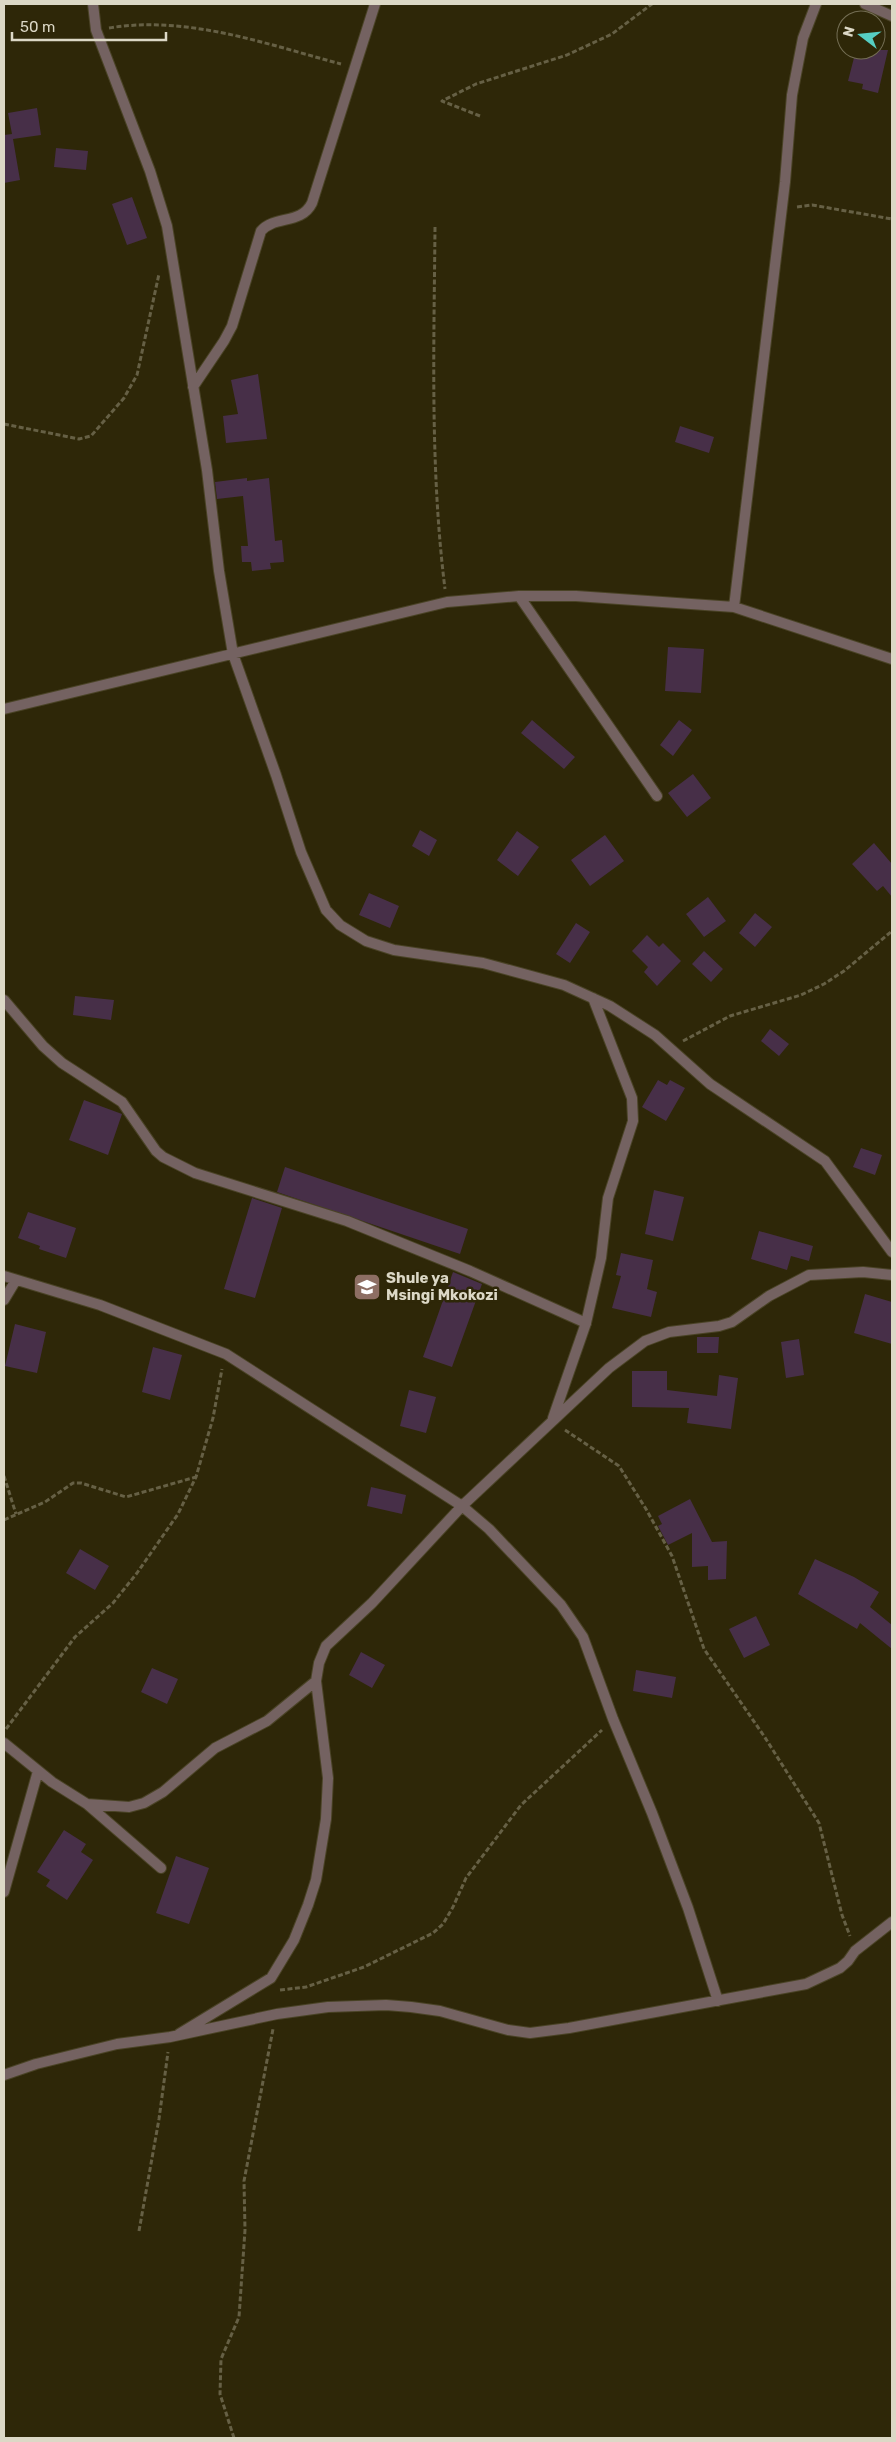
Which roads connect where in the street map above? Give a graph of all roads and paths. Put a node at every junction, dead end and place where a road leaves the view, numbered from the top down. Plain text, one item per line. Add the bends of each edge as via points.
1 (93, 4) edge
2 (375, 4) edge
3 (652, 4) edge
4 (816, 4) edge
5 (865, 4) edge
6 (892, 16) edge
7 (96, 30) junction
8 (356, 68) junction
9 (480, 116) dead end
10 (781, 215) junction
11 (892, 219) edge
12 (435, 227) dead end
13 (159, 271) dead end
14 (194, 388) junction
15 (4, 424) edge
16 (519, 596) junction
17 (447, 602) junction
18 (734, 607) junction
19 (233, 654) junction
20 (892, 659) edge
21 (4, 709) edge
22 (657, 796) dead end
23 (892, 931) edge
24 (593, 998) junction
25 (4, 1000) edge
26 (670, 1048) junction
27 (892, 1252) edge
28 (892, 1275) edge
29 (4, 1276) edge
30 (16, 1280) junction
31 (4, 1300) edge
32 (586, 1323) junction
33 (226, 1354) junction
34 (552, 1421) junction
35 (4, 1476) edge
36 (196, 1477) junction
37 (462, 1506) junction
38 (16, 1514) junction
39 (4, 1520) edge
40 (316, 1681) junction
41 (613, 1719) junction
42 (4, 1732) edge
43 (4, 1743) edge
44 (38, 1771) junction
45 (86, 1804) junction
46 (161, 1868) dead end
47 (4, 1892) edge
48 (892, 1922) edge
49 (855, 1951) junction
50 (278, 1990) dead end
51 (718, 2001) junction
52 (276, 2014) junction
53 (175, 2035) junction
54 (4, 2075) edge
55 (139, 2231) dead end
56 (234, 2438) edge

1 - 7 street
2 - 8 street
3 - 9 path via 612,34 567,55 476,84 442,100
4 - 10 street via 803,38 792,95
5 - 6 street
7 - 8 path via 157,24 237,36
7 - 14 street via 150,171 167,226
8 - 14 street via 310,206 303,215 271,223 261,232 232,326
10 - 11 path via 806,205
10 - 18 street
12 - 17 path via 438,533
13 - 15 path via 137,375 124,398 91,436 79,439
14 - 19 street
16 - 17 street
16 - 18 street via 576,596
16 - 22 street
17 - 19 street
18 - 20 street
19 - 21 street
19 - 24 street via 316,890 326,910 340,925 366,941 394,950 483,964 564,985
23 - 26 path via 824,984 801,995 730,1016
24 - 26 street via 655,1035
24 - 32 street via 615,1050 634,1109 630,1136 608,1198 600,1258
25 - 32 street via 62,1063 122,1102 163,1157 195,1173 347,1221
26 - 27 street via 710,1084 825,1161
28 - 34 street via 863,1272 809,1275 769,1296 732,1322 659,1334 609,1368
29 - 30 street
30 - 31 street
30 - 33 street via 100,1305
32 - 34 street
33 - 36 path via 218,1380 213,1418
33 - 37 street
34 - 37 street
34 - 49 path via 619,1466 646,1509 672,1556 704,1649 819,1823 842,1915
35 - 38 path
36 - 38 path via 126,1497 73,1483 44,1502
36 - 42 path via 178,1514 137,1574 114,1603 75,1637
37 - 40 street via 372,1603 326,1646
37 - 41 street via 489,1529 572,1619 583,1637
38 - 39 path
40 - 45 street via 267,1721 215,1748 163,1792 144,1803 130,1807
40 - 53 street via 328,1778 326,1819 316,1880 308,1905 294,1940 271,1978
41 - 50 path via 521,1805 466,1878 453,1907 434,1933 364,1967 306,1987
41 - 51 street via 688,1908
43 - 44 street
44 - 45 street
44 - 47 street
45 - 46 street
48 - 49 street
49 - 51 street via 840,1968 806,1984
51 - 52 street via 530,2032 478,2023 440,2011 386,2005 328,2006
52 - 53 street
52 - 56 path via 244,2181 245,2230 239,2317 221,2359 220,2394
53 - 54 street via 117,2044
53 - 55 path

